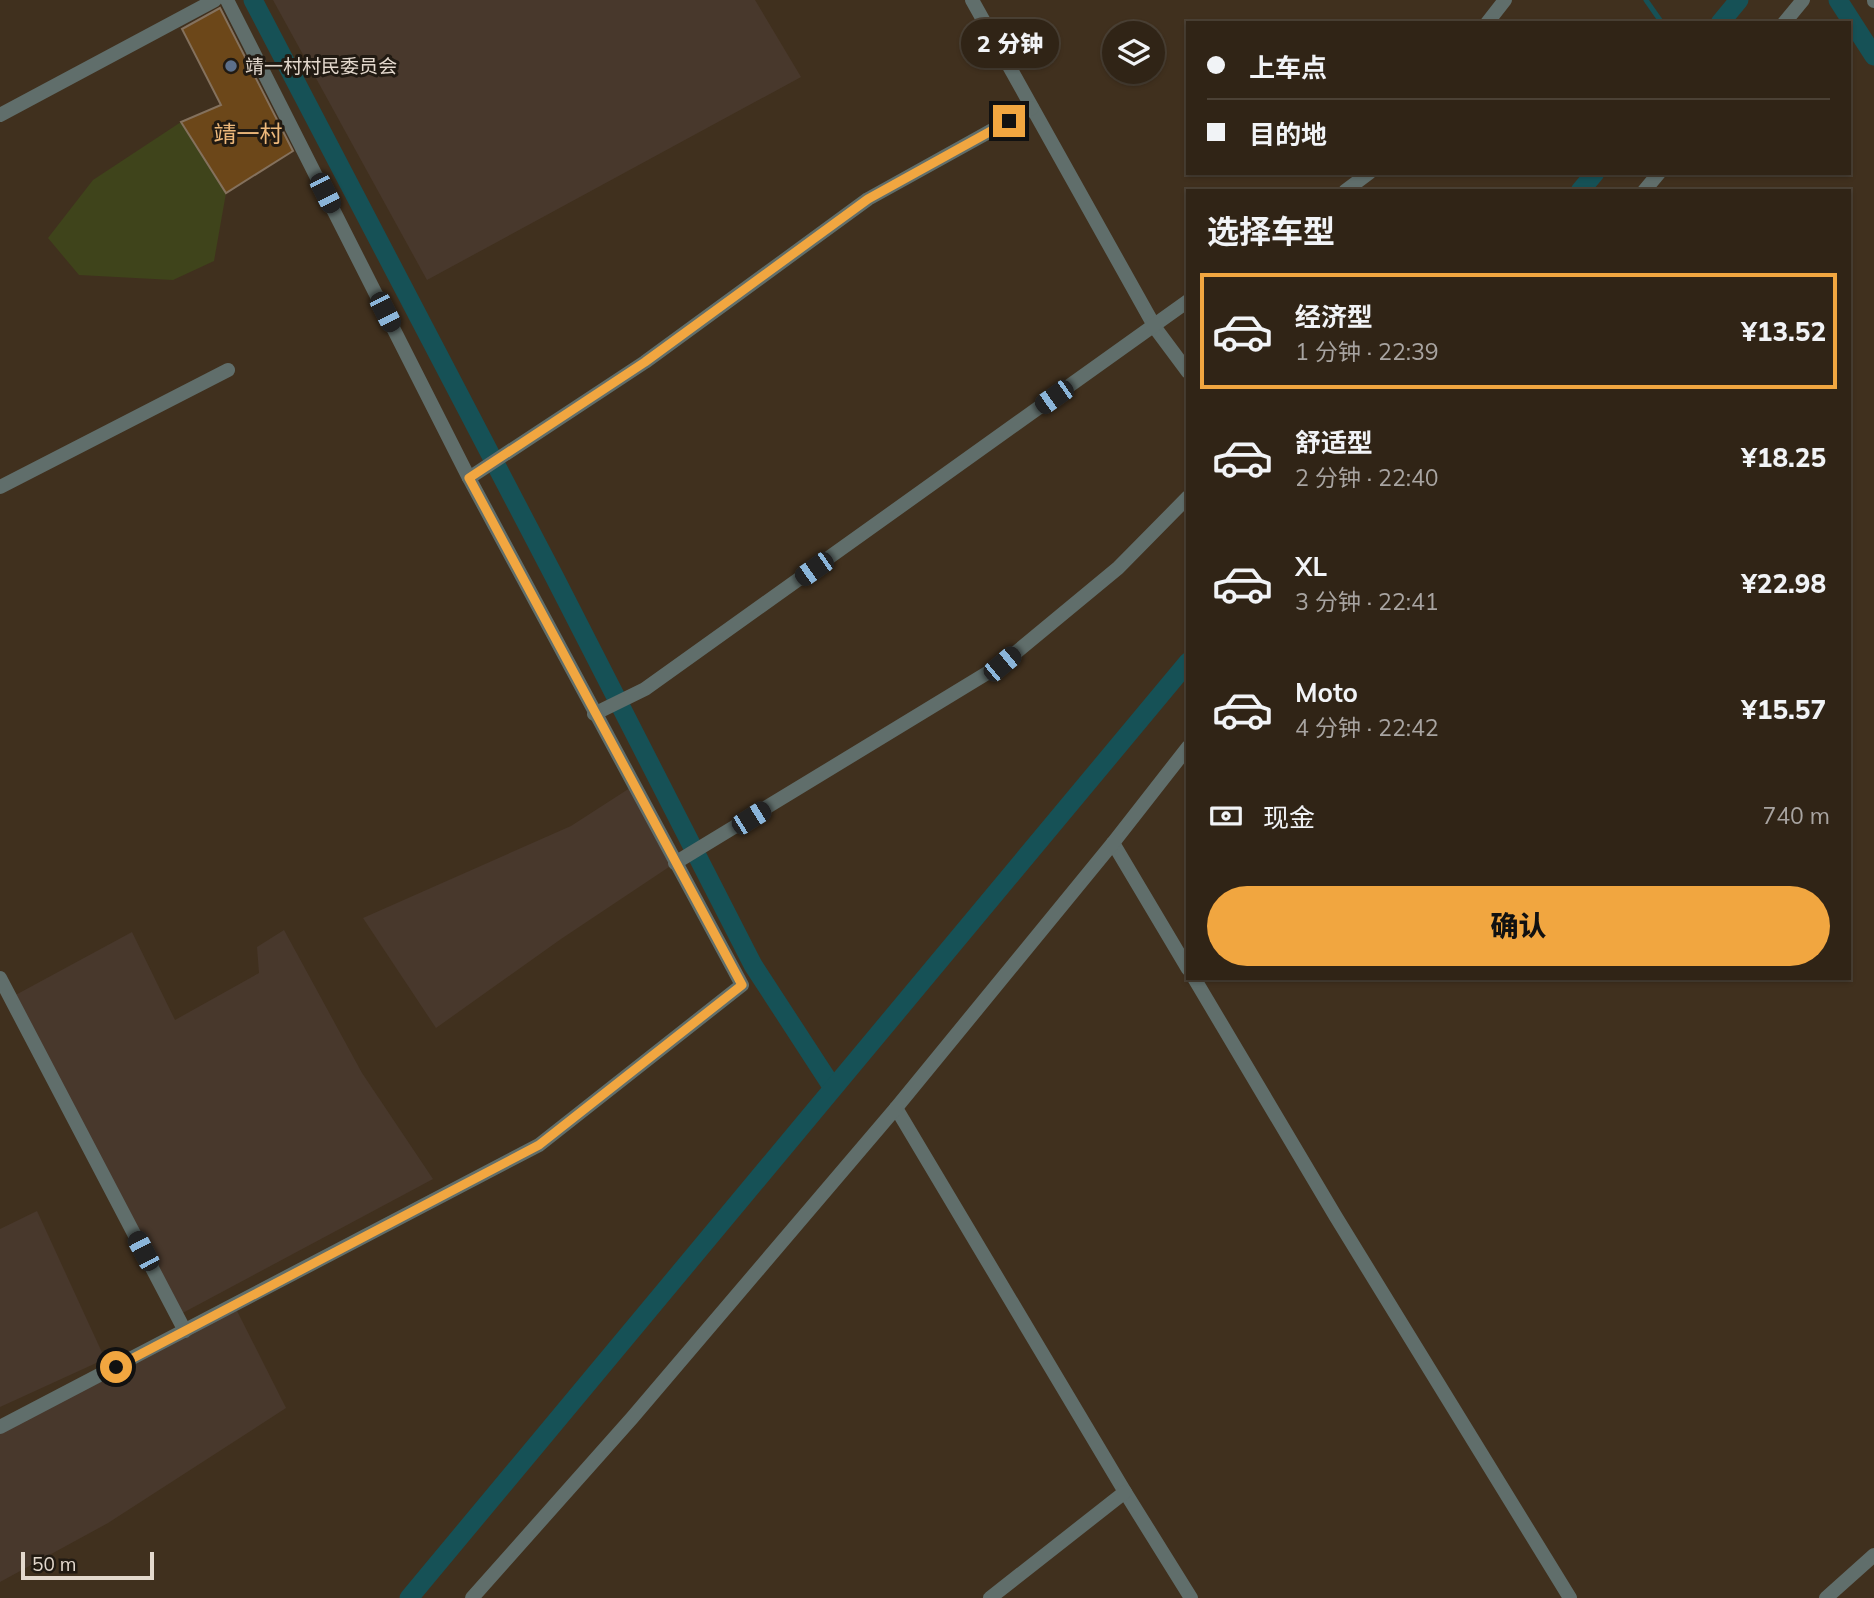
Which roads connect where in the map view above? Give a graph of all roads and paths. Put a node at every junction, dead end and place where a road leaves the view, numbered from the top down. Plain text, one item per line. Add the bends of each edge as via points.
1 (215, 0) edge
2 (227, 0) edge
3 (972, 0) edge
4 (1505, 0) edge
5 (1803, 0) edge
6 (1489, 21) edge
7 (1786, 21) edge
8 (1032, 108) junction
9 (0, 115) edge
10 (1367, 175) edge
11 (1656, 175) edge
12 (1348, 189) edge
13 (1646, 189) edge
14 (1186, 302) edge
15 (1154, 325) junction
16 (1186, 369) edge
17 (228, 370) dead end
18 (470, 478) junction
19 (0, 487) edge
20 (1186, 499) edge
21 (594, 713) junction
22 (1186, 750) edge
23 (1113, 844) junction
24 (675, 863) junction
25 (1183, 947) edge
26 (1195, 980) edge
27 (2, 988) edge
28 (896, 1108) junction
29 (185, 1331) junction
30 (0, 1427) edge
31 (1125, 1492) junction
32 (1874, 1555) edge
33 (472, 1598) edge
34 (990, 1598) edge
35 (1191, 1598) edge
36 (1570, 1598) edge
37 (1826, 1598) edge

1 - 9 street
2 - 18 street
3 - 8 street
4 - 6 street
5 - 7 street
8 - 15 street
8 - 18 street via 868,199 645,362
10 - 12 street
11 - 13 street
14 - 15 street
15 - 16 street
15 - 21 street via 645,689
17 - 19 street
18 - 21 street
20 - 24 street via 1118,568 1002,664
21 - 24 street
22 - 23 street
23 - 25 street
23 - 28 street
24 - 29 street via 742,985 539,1145
26 - 36 street
27 - 29 street
28 - 31 street
28 - 33 street
29 - 30 street
31 - 34 street
31 - 35 street
32 - 37 street

